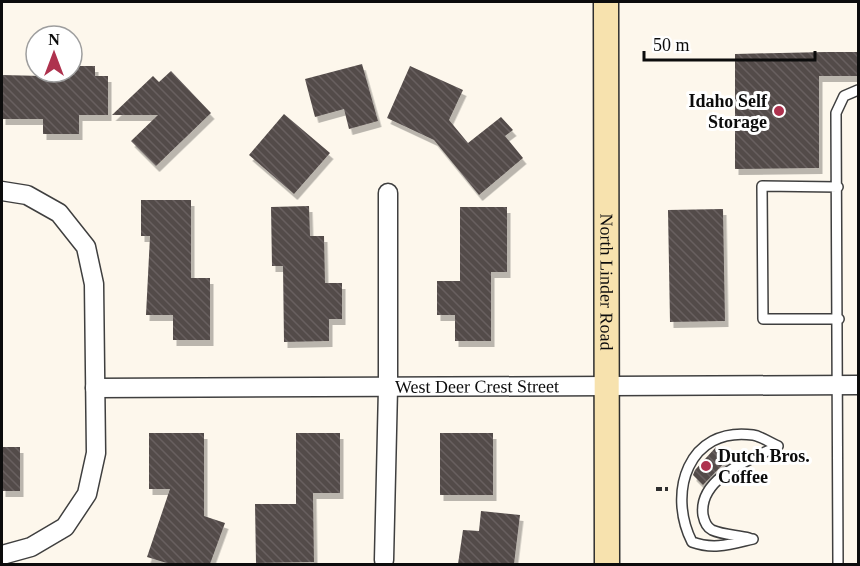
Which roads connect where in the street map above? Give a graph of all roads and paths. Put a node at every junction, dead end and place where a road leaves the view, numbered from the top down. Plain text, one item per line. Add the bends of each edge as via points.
1 (606, 2) edge
2 (858, 90) edge
3 (837, 187) junction
4 (2, 191) edge
5 (388, 193) dead end
6 (839, 318) junction
7 (858, 385) edge
8 (607, 387) junction
9 (839, 387) junction
10 (95, 388) junction
11 (388, 388) junction
12 (778, 446) joint
13 (656, 489) dead end
14 (673, 489) dead end
15 (2, 555) edge
16 (384, 560) dead end
17 (607, 564) edge
18 (838, 564) edge

1 - 8 main road, North Linder Road
2 - 3 lane via 844,96 836,113
3 - 6 lane
3 - 6 lane via 762,186 763,319
4 - 10 street via 27,195 59,213 87,247 94,284
5 - 11 street
6 - 9 lane
7 - 9 street, West Deer Crest Street
8 - 9 street, West Deer Crest Street
8 - 11 street, West Deer Crest Street
8 - 17 main road, North Linder Road
9 - 18 lane
10 - 11 street, West Deer Crest Street
10 - 15 street via 96,453 87,494 65,526 31,548
11 - 16 street
12 - 12 lane via 754,435 732,435 713,441 696,454 681,485 684,526 692,542 720,547 753,539 712,530 707,526 702,506 705,495 725,475
13 - 14 path

